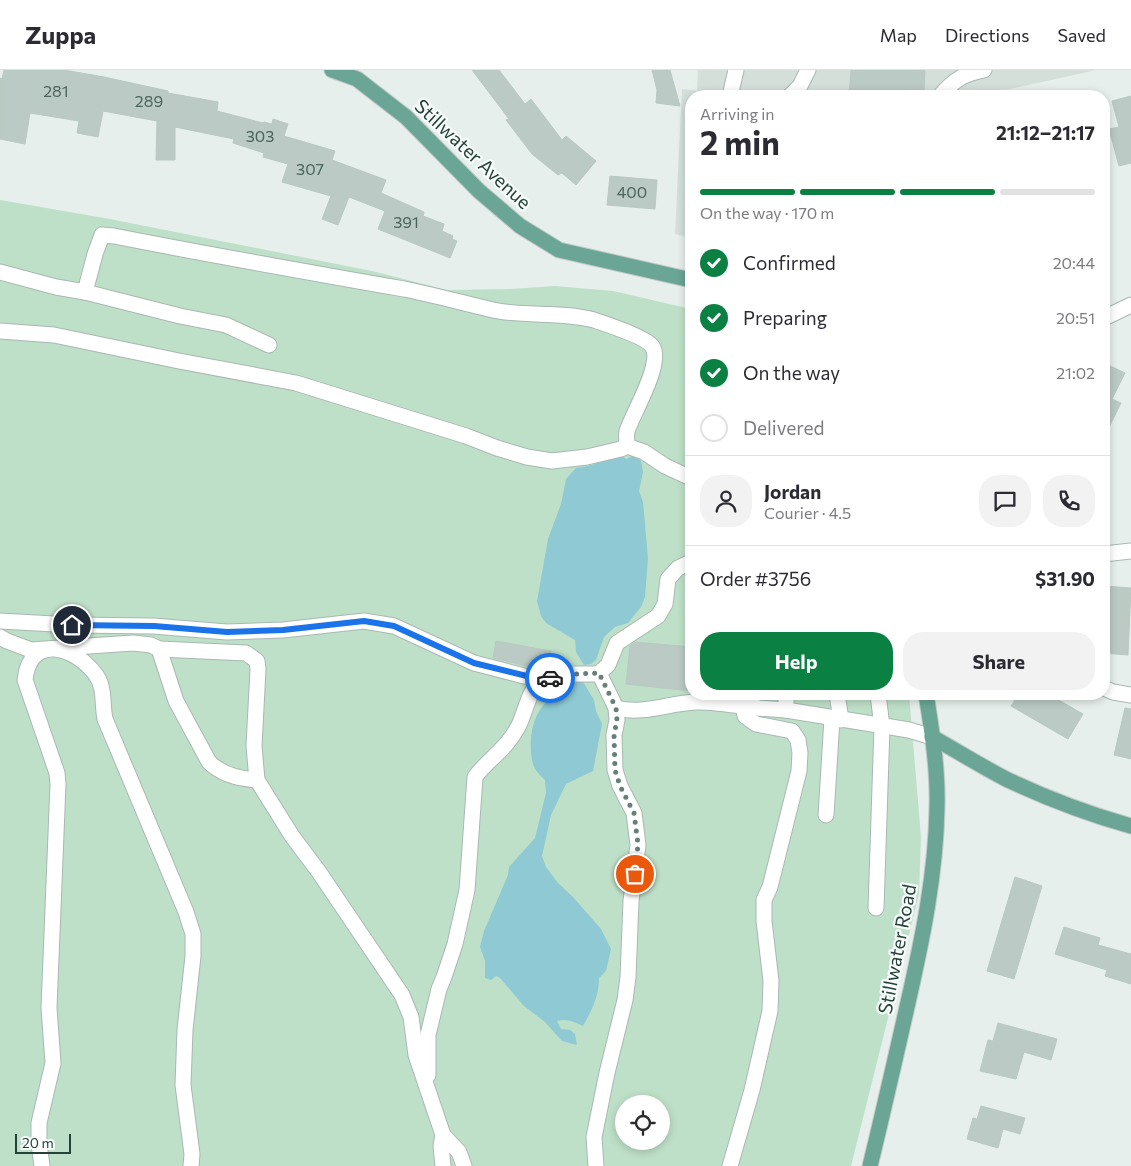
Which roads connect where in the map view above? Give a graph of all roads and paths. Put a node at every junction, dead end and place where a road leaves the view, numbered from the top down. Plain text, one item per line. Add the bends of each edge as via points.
1 (332, 70) edge
2 (736, 70) edge
3 (808, 70) edge
4 (984, 70) edge
5 (357, 74) edge
6 (731, 90) edge
7 (796, 90) edge
8 (945, 90) edge
9 (0, 272) edge
10 (685, 279) edge
11 (85, 292) junction
12 (1131, 306) edge
13 (1110, 315) edge
14 (0, 331) edge
15 (269, 345) dead end
16 (628, 446) junction
17 (685, 475) edge
18 (1131, 551) edge
19 (1110, 553) edge
20 (685, 565) edge
21 (0, 621) edge
22 (0, 637) edge
23 (52, 647) junction
24 (158, 649) junction
25 (599, 673) junction
26 (543, 680) junction
27 (1110, 691) edge
28 (1131, 695) edge
29 (746, 700) edge
30 (786, 700) edge
31 (836, 700) edge
32 (879, 700) edge
33 (927, 700) edge
34 (616, 708) junction
35 (786, 710) junction
36 (836, 719) junction
37 (882, 727) junction
38 (932, 737) junction
39 (257, 780) junction
40 (826, 815) dead end
41 (1131, 826) edge
42 (876, 908) dead end
43 (434, 1108) junction
44 (443, 1135) junction
45 (42, 1166) edge
46 (191, 1166) edge
47 (443, 1166) edge
48 (464, 1166) edge
49 (596, 1166) edge
50 (730, 1166) edge
51 (870, 1166) edge

1 - 5 main road, Stillwater Avenue
2 - 6 street
3 - 7 street
4 - 8 street via 952,82
5 - 10 main road, Stillwater Avenue via 520,226 560,250
9 - 11 street
11 - 15 street via 226,325
11 - 16 street via 102,235 405,290 494,310 576,316 595,321 645,340 655,354 651,375 626,432
12 - 13 street
14 - 16 street via 54,335 296,383 533,458 570,460
16 - 17 street
18 - 19 street
20 - 25 street via 668,579 665,604 658,616 617,643 608,665
21 - 26 street via 227,632 364,621 394,626 474,663
22 - 23 street via 31,650
23 - 24 street via 133,643
23 - 45 street via 35,655 26,666 24,680 58,784 49,1008 54,1062 39,1123
23 - 46 street via 68,651 96,675 102,688 104,719 193,934 183,1084
24 - 39 street via 176,701 209,762 227,774
24 - 39 street via 246,654 257,661 254,746
25 - 26 street
25 - 34 street
26 - 43 street via 535,685 507,745 474,778 466,890 455,944 439,989 428,1035 427,1070
27 - 28 street
29 - 34 street via 698,701 646,710
29 - 35 street via 757,708
29 - 50 street via 745,716 756,724 792,730 800,753 794,794 764,900 771,981 770,1012
30 - 35 street
31 - 36 street
32 - 37 street
33 - 38 main road
34 - 49 street via 615,770 634,813 638,844 631,901 628,977 594,1136
35 - 36 street
36 - 37 street
36 - 40 street
37 - 38 street
37 - 42 street
38 - 41 main road via 1030,790 1070,807
38 - 51 main road, Stillwater Road via 937,807 935,857 920,950
39 - 43 street via 402,995 409,1009 416,1055
43 - 44 street
44 - 47 street
44 - 48 street via 459,1152

